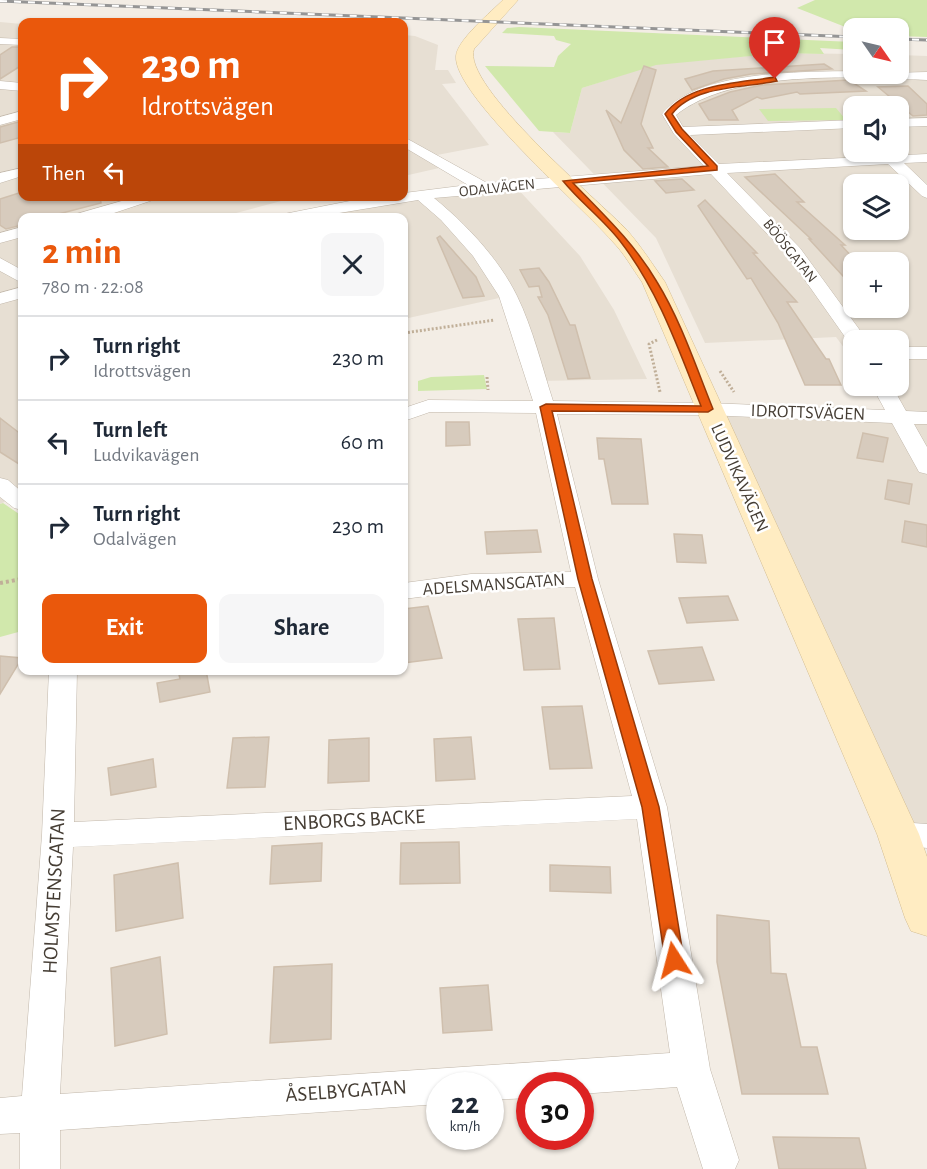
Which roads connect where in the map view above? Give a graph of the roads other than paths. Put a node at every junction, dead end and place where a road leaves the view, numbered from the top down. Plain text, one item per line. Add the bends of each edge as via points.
1 (511, 0) edge
2 (0, 41) edge
3 (18, 42) edge
4 (927, 76) edge
5 (0, 85) edge
6 (18, 87) edge
7 (18, 116) edge
8 (0, 121) edge
9 (927, 122) edge
10 (909, 123) edge
11 (843, 124) edge
12 (679, 131) junction
13 (408, 143) edge
14 (909, 158) edge
15 (927, 158) edge
16 (843, 161) edge
17 (894, 162) edge
18 (715, 168) junction
19 (18, 173) edge
20 (0, 178) edge
21 (567, 181) junction
22 (484, 188) junction
23 (927, 193) edge
24 (421, 195) junction
25 (408, 197) edge
26 (140, 201) edge
27 (339, 201) edge
28 (381, 201) edge
29 (347, 206) junction
30 (97, 213) edge
31 (311, 213) edge
32 (18, 233) edge
33 (0, 238) edge
34 (0, 263) edge
35 (18, 275) edge
36 (18, 293) edge
37 (0, 299) edge
38 (850, 330) edge
39 (909, 352) edge
40 (927, 353) edge
41 (887, 396) edge
42 (546, 407) junction
43 (708, 409) junction
44 (408, 414) edge
45 (898, 417) junction
46 (927, 418) edge
47 (927, 467) edge
48 (0, 485) edge
49 (18, 500) edge
50 (585, 579) junction
51 (408, 590) edge
52 (63, 675) edge
53 (651, 807) junction
54 (58, 835) junction
55 (913, 835) edge
56 (927, 918) edge
57 (691, 1069) junction
58 (40, 1112) junction
59 (0, 1116) edge
60 (719, 1160) dead end
61 (40, 1169) edge

1 - 21 street, LUDVIKAVÄGEN via 467,48 465,68 512,129
2 - 3 street
4 - 12 street via 798,78 715,87 675,105 669,114
5 - 6 street
7 - 8 street
9 - 10 street
11 - 12 street
12 - 18 street, BÖÖSGATAN
13 - 22 street
14 - 15 street, ODALVÄGEN
16 - 18 street, ODALVÄGEN
17 - 23 street
18 - 21 street, ODALVÄGEN
18 - 38 street, BÖÖSGATAN via 794,252
19 - 20 street
21 - 22 street, ODALVÄGEN
21 - 43 street, LUDVIKAVÄGEN via 622,238 653,282
22 - 24 street, ODALVÄGEN
24 - 25 street, ODALVÄGEN
24 - 42 street via 479,253 508,296
26 - 30 street
27 - 29 street
28 - 29 street, ODALVÄGEN
29 - 31 street, ODALVÄGEN
32 - 33 street
34 - 35 street
36 - 37 street
39 - 40 street
41 - 45 street
42 - 43 street, IDROTTSVÄGEN
42 - 44 street, IDROTTSVÄGEN via 428,406
42 - 50 street
43 - 45 street, IDROTTSVÄGEN
43 - 55 street, LUDVIKAVÄGEN
45 - 46 street, IDROTTSVÄGEN
45 - 47 street
48 - 49 street
50 - 51 street, ADELSMANSGATAN via 471,582
50 - 53 street
52 - 54 street, HOLMSTENSGATAN
53 - 54 street, ENBORGS BACKE
53 - 57 street
54 - 58 street, HOLMSTENSGATAN
55 - 56 street, LUDVIKAVÄGEN
57 - 58 street, ÅSELBYGATAN
57 - 60 street
58 - 59 street, ÅSELBYGATAN
58 - 61 street, HOLMSTENSGATAN

